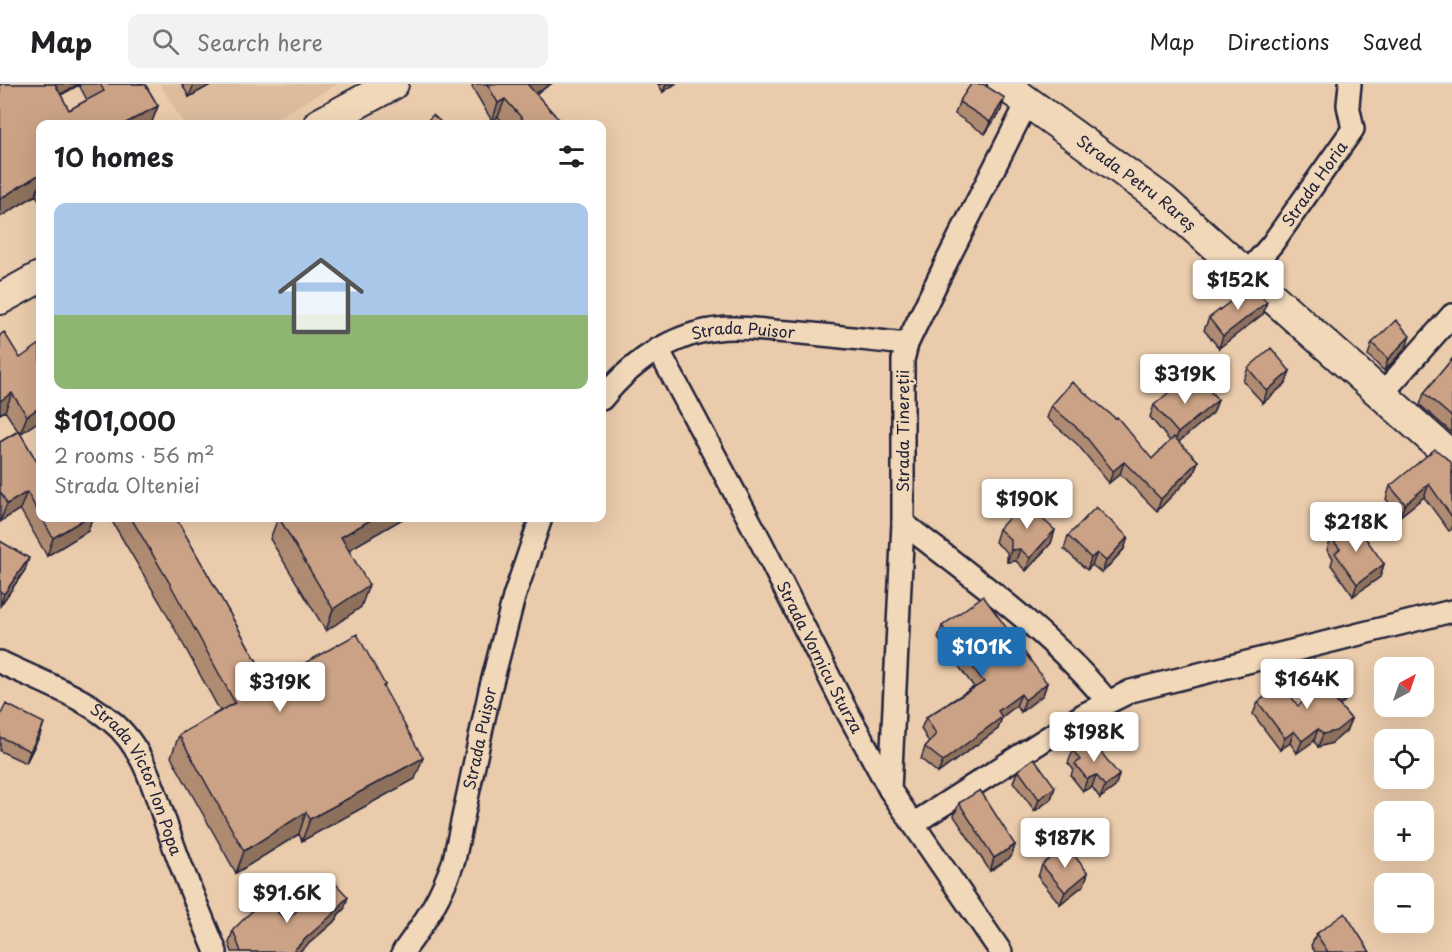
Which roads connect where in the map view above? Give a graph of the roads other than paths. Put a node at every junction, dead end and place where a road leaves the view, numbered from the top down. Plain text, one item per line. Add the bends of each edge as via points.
1 (393, 84) edge
2 (1003, 84) edge
3 (1350, 84) edge
4 (1028, 101) junction
5 (326, 120) edge
6 (1247, 273) junction
7 (36, 280) edge
8 (0, 299) edge
9 (1452, 315) edge
10 (907, 344) junction
11 (658, 349) junction
12 (1382, 394) junction
13 (606, 395) edge
14 (1452, 457) edge
15 (540, 522) edge
16 (903, 523) junction
17 (1452, 611) edge
18 (0, 662) edge
19 (1108, 702) junction
20 (890, 790) junction
21 (913, 824) junction
22 (216, 952) edge
23 (403, 952) edge
24 (1001, 952) edge

1 - 5 street
2 - 4 street, Strada Petru Rareș
3 - 6 street, Strada Horia via 1348,105 1353,129
4 - 6 street, Strada Petru Rareș via 1163,200
4 - 10 street, Strada Tinereții
6 - 12 street, Strada Petru Rareș
7 - 8 street
9 - 12 street
10 - 11 street, Strada Puișor via 733,328 686,336
10 - 16 street, Strada Tinereții via 902,380
11 - 13 street, Strada Puișor via 635,363
11 - 20 street, Strada Vornicu Sturza
12 - 14 street, Strada Petru Rareș
15 - 23 street, Strada Puișor via 514,597 490,690 454,860 428,918
16 - 19 street via 1043,634 1082,670
16 - 20 street, Strada Tinereții
17 - 19 street via 1161,683
18 - 22 street, Strada Victor Ion Popa via 92,707 129,738 145,764
19 - 21 street
20 - 21 street, Strada Vornicu Sturza
21 - 24 street, Strada Vornicu Sturza

